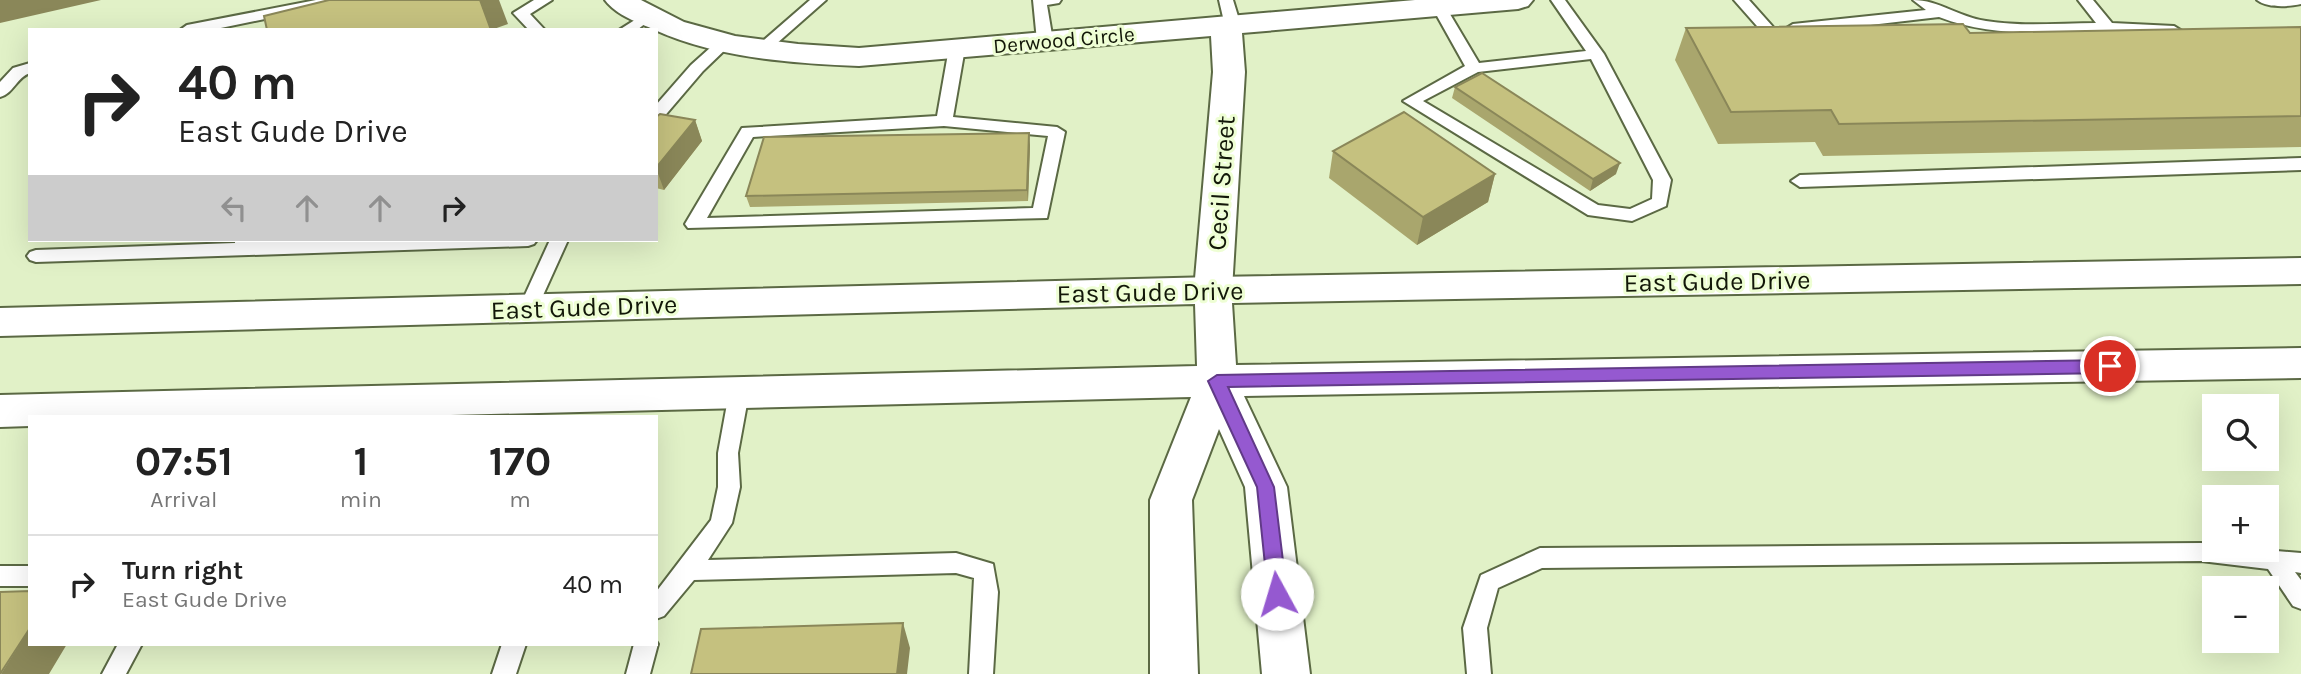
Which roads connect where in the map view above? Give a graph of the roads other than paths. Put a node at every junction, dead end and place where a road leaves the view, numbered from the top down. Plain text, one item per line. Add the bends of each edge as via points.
1 (338, 0) edge
2 (545, 0) edge
3 (620, 0) edge
4 (819, 0) edge
5 (1054, 0) edge
6 (1518, 0) edge
7 (1558, 0) edge
8 (1741, 0) edge
9 (1920, 0) edge
10 (2085, 0) edge
11 (2264, 0) edge
12 (2300, 0) edge
13 (1439, 7) junction
14 (1938, 13) junction
15 (1228, 17) edge
16 (637, 22) edge
17 (2108, 27) junction
18 (197, 28) edge
19 (536, 28) edge
20 (1769, 31) junction
21 (1744, 33) edge
22 (2191, 33) edge
23 (1045, 41) junction
24 (725, 42) junction
25 (957, 48) junction
26 (762, 50) junction
27 (1596, 54) junction
28 (1474, 68) junction
29 (28, 69) edge
30 (0, 92) edge
31 (658, 113) edge
32 (944, 121) junction
33 (2301, 164) edge
34 (1800, 181) dead end
35 (386, 242) edge
36 (558, 242) edge
37 (244, 244) edge
38 (36, 256) dead end
39 (2301, 271) edge
40 (1213, 290) junction
41 (528, 308) junction
42 (0, 322) edge
43 (2301, 363) edge
44 (1217, 381) junction
45 (739, 393) junction
46 (0, 411) edge
47 (2202, 552) edge
48 (2279, 561) edge
49 (2275, 562) edge
50 (2301, 563) edge
51 (688, 570) junction
52 (0, 576) edge
53 (28, 576) edge
54 (2301, 599) edge
55 (658, 607) edge
56 (129, 646) edge
57 (513, 646) edge
58 (645, 646) edge
59 (114, 674) edge
60 (504, 674) edge
61 (638, 674) edge
62 (981, 674) edge
63 (1174, 674) edge
64 (1286, 674) edge
65 (1479, 674) edge

1 - 18 lane
2 - 19 lane via 520,13
3 - 16 main road, Derwood Circle
4 - 26 lane
5 - 23 lane via 1039,2
6 - 13 main road, Derwood Circle
7 - 27 lane
8 - 20 lane
9 - 14 lane
10 - 17 lane
11 - 12 lane
13 - 15 main road, Derwood Circle
13 - 28 lane
14 - 17 lane via 1988,28
14 - 20 lane
15 - 23 main road, Derwood Circle
15 - 40 main road, Cecil Street via 1229,72
16 - 24 main road, Derwood Circle
17 - 22 lane
20 - 21 lane
23 - 25 main road, Derwood Circle
24 - 26 main road, Derwood Circle
24 - 31 lane
25 - 26 main road, Derwood Circle via 859,57
25 - 32 lane
27 - 28 lane
27 - 28 lane via 1662,180 1660,202 1632,215 1594,211 1411,101
29 - 30 lane via 19,71
32 - 32 lane via 1057,132 1041,214 694,224 748,132
33 - 34 lane
35 - 37 lane
36 - 41 lane
37 - 38 lane
39 - 40 main road, East Gude Drive
40 - 41 main road, East Gude Drive
40 - 44 main road, Cecil Street
41 - 42 main road, East Gude Drive
43 - 44 main road
44 - 45 main road
44 - 63 main road via 1171,500
44 - 64 main road via 1265,487
45 - 46 main road
45 - 51 lane via 721,523
47 - 65 lane via 1540,558 1489,582 1475,628
48 - 50 lane
49 - 54 lane
51 - 55 lane
51 - 62 lane via 956,563 985,571
52 - 53 lane
56 - 59 lane
57 - 60 lane
58 - 61 lane

